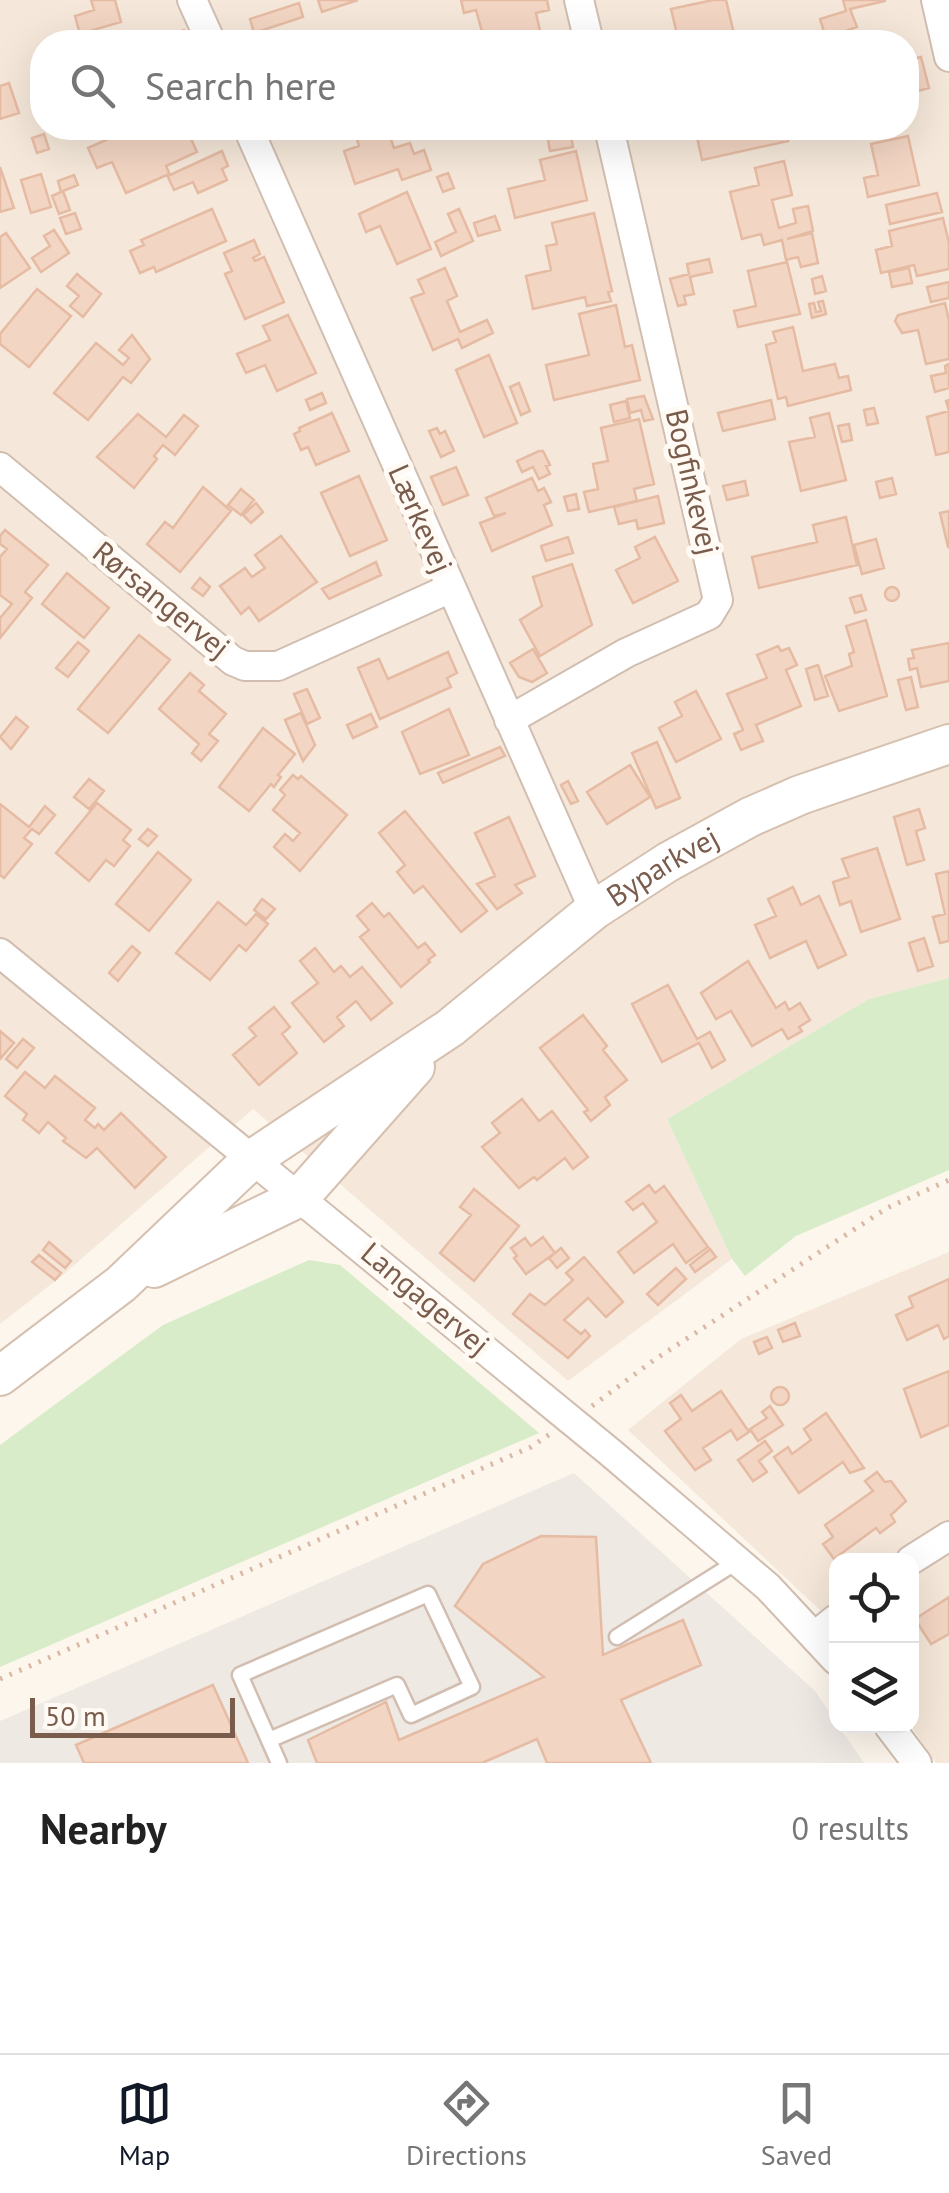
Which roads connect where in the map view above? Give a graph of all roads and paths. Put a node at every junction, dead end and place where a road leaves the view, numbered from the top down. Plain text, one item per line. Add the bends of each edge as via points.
1 (192, 0) edge
2 (579, 0) edge
3 (936, 0) edge
4 (206, 30) edge
5 (586, 30) edge
6 (949, 57) edge
7 (253, 140) edge
8 (612, 140) edge
9 (0, 467) edge
10 (451, 588) junction
11 (509, 720) junction
12 (949, 744) edge
13 (949, 758) edge
14 (904, 761) junction
15 (594, 910) junction
16 (0, 952) edge
17 (450, 1028) junction
18 (251, 1160) junction
19 (949, 1180) edge
20 (300, 1196) junction
21 (121, 1284) junction
22 (0, 1376) edge
23 (571, 1420) junction
24 (949, 1536) edge
25 (919, 1555) edge
26 (738, 1561) junction
27 (826, 1627) edge
28 (617, 1637) dead end
29 (0, 1679) edge
30 (894, 1733) edge
31 (269, 1740) junction
32 (279, 1763) edge
33 (916, 1763) edge

1 - 4 street
2 - 5 street
3 - 6 street
7 - 10 street, Lærkevej
8 - 11 street, Bogfinkevej via 718,600 709,615
9 - 10 street, Rørsangervej via 246,666 278,666
10 - 11 street, Lærkevej
11 - 15 street, Lærkevej
12 - 14 street, Byparkvej
13 - 14 street, Byparkvej
14 - 15 street, Byparkvej via 750,816
15 - 17 street, Byparkvej
16 - 18 street, Langagervej
17 - 18 street, Byparkvej
17 - 20 street, Byparkvej
18 - 20 street, Langagervej
18 - 21 street, Byparkvej
19 - 23 path via 887,1208
20 - 21 street, Byparkvej
20 - 23 street, Langagervej
21 - 22 street, Byparkvej
23 - 26 street, Langagervej
23 - 29 path via 531,1446
24 - 25 street
26 - 27 street, Langagervej
26 - 28 lane
30 - 33 street
31 - 31 lane via 240,1675 428,1594 472,1687 410,1715 397,1685
31 - 32 lane

